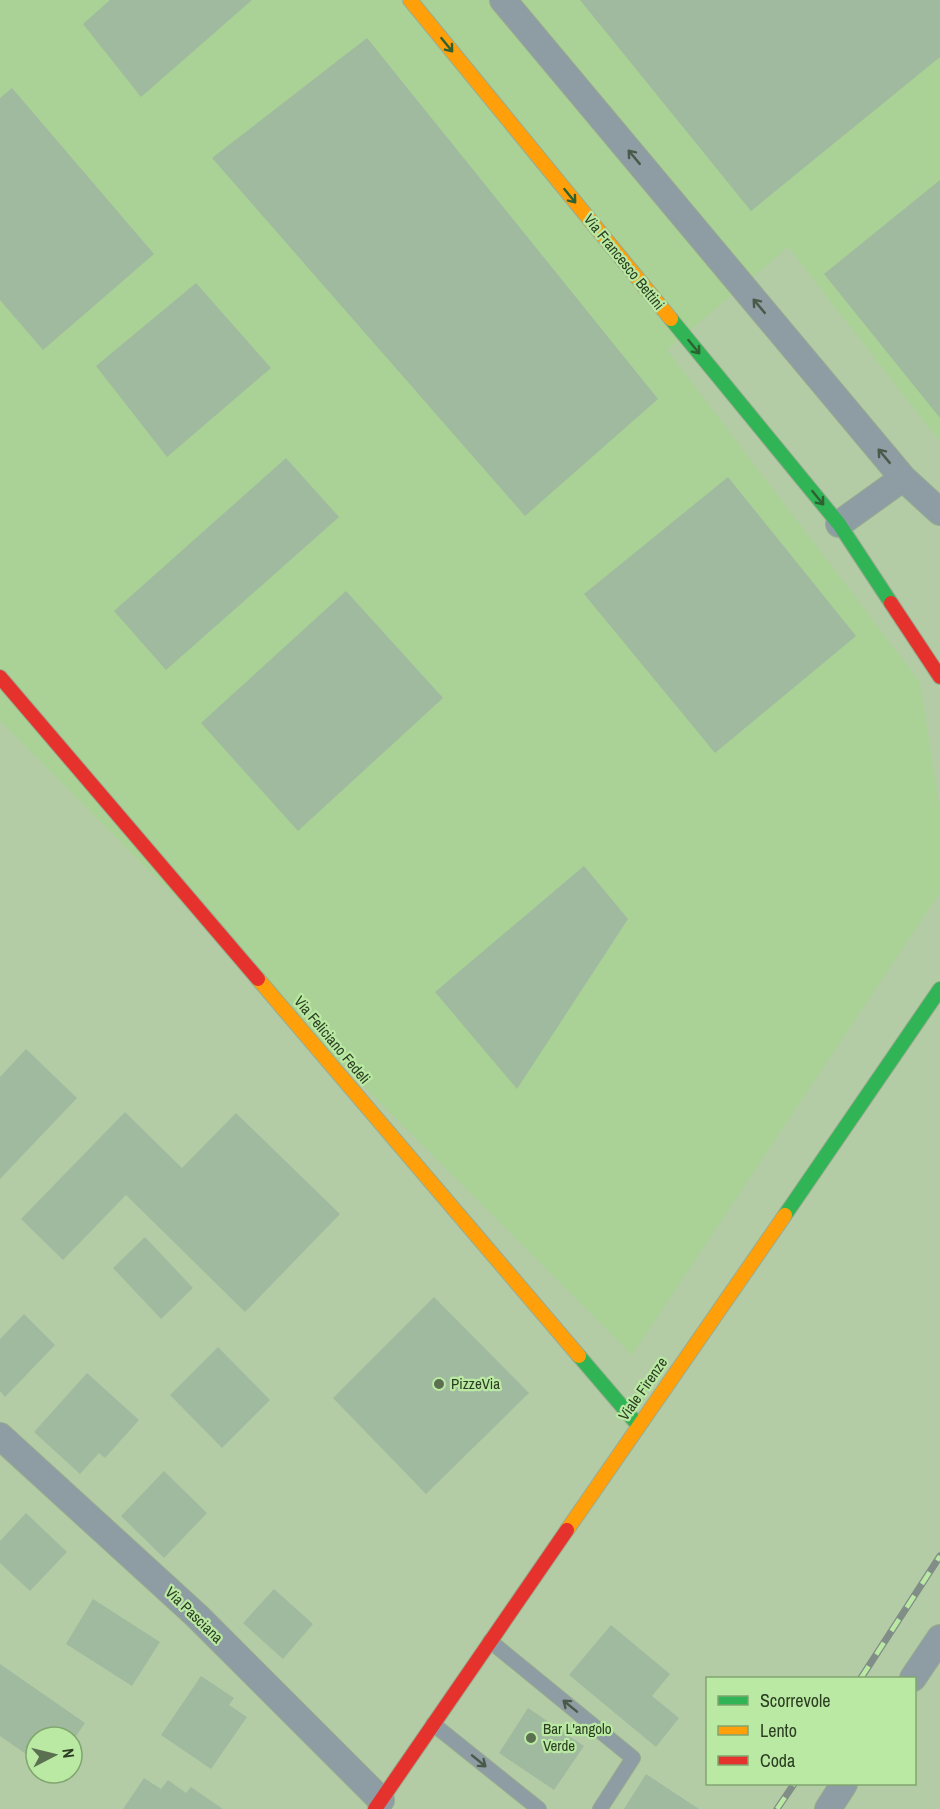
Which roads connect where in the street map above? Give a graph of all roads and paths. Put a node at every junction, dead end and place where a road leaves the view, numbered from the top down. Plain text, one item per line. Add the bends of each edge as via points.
1 (410, 0) edge
2 (502, 0) edge
3 (903, 478) junction
4 (940, 512) edge
5 (839, 524) junction
6 (940, 676) edge
7 (0, 677) edge
8 (940, 989) edge
9 (638, 1425) junction
10 (0, 1436) edge
11 (940, 1638) edge
12 (490, 1641) junction
13 (914, 1677) edge
14 (433, 1724) junction
15 (843, 1785) edge
16 (378, 1804) edge
17 (539, 1809) edge
18 (600, 1809) edge
19 (828, 1809) edge

1 -> 5 street, Via Francesco Bettini
3 -> 2 street
3 - 4 street
3 - 5 street
5 - 6 street, Via Francesco Bettini
7 - 9 street, Via Feliciano Fedeli
8 - 9 street, Viale Firenze
9 - 12 street, Viale Firenze
10 - 16 street, Via Pasciana via 197,1616
11 - 13 street
12 - 14 street, Viale Firenze
18 -> 12 lane via 633,1758
14 - 16 street, Viale Firenze
14 -> 17 lane
15 - 19 street

